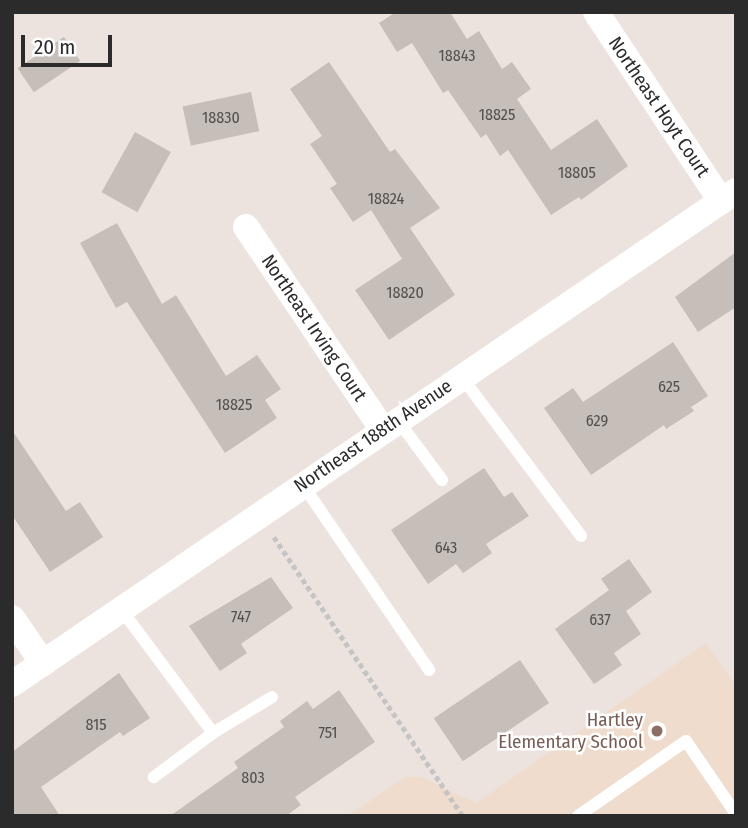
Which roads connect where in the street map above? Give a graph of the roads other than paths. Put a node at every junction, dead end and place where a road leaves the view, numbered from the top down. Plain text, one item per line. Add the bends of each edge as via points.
1 (596, 12) edge
2 (729, 196) edge
3 (246, 227) dead end
4 (461, 376) junction
5 (390, 424) junction
6 (442, 480) dead end
7 (303, 484) junction
8 (581, 536) dead end
9 (121, 609) junction
10 (12, 618) edge
11 (43, 663) junction
12 (429, 670) dead end
13 (12, 684) edge
14 (272, 697) dead end
15 (213, 733) junction
16 (154, 777) dead end
17 (736, 814) edge
18 (578, 816) edge

1 - 2 street, Northeast Hoyt Court
2 - 4 street, Northeast 188th Avenue
3 - 5 street, Northeast Irving Court
4 - 5 street, Northeast 188th Avenue
4 - 8 lane
5 - 6 lane
5 - 7 street, Northeast 188th Avenue
7 - 9 street, Northeast 188th Avenue
7 - 12 lane
9 - 11 street, Northeast 188th Avenue
9 - 15 lane
10 - 11 street
11 - 13 street, Northeast 188th Avenue
14 - 15 lane
15 - 16 lane
17 - 18 lane via 686,741

